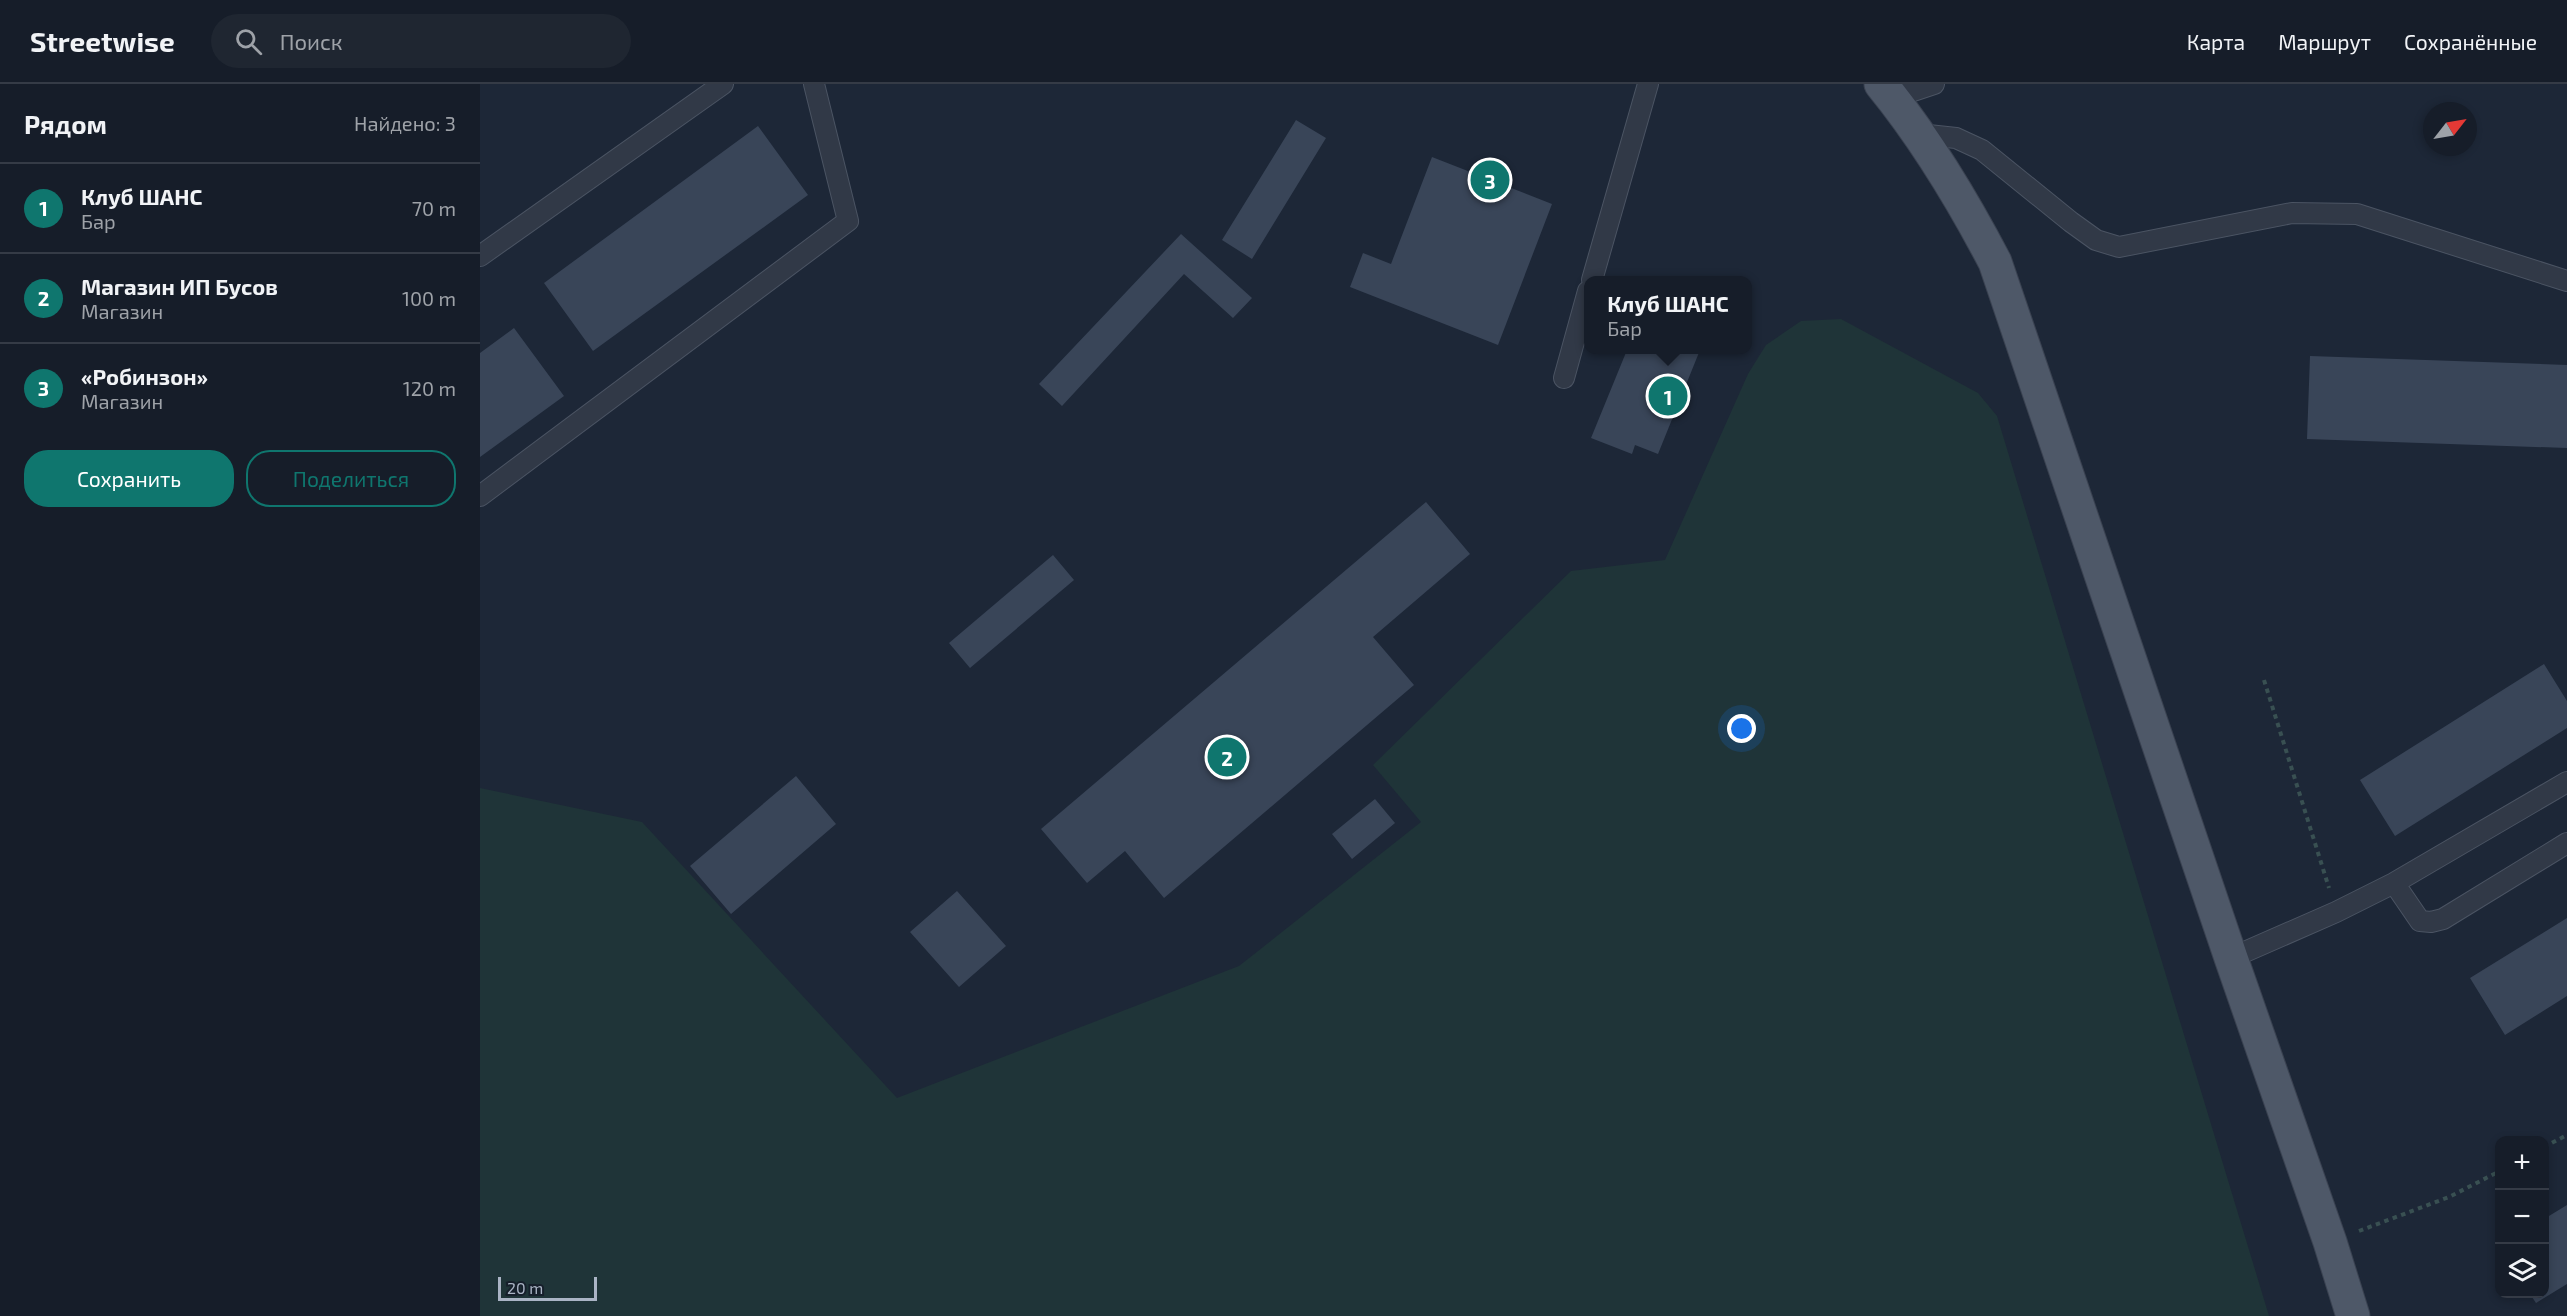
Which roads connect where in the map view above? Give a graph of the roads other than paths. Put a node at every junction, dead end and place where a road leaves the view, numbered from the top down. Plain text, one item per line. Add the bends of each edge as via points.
1 (723, 84) edge
2 (814, 84) edge
3 (1648, 84) edge
4 (1934, 84) edge
5 (1887, 91) edge
6 (1919, 134) junction
7 (480, 256) edge
8 (1593, 276) edge
9 (2567, 281) edge
10 (1584, 306) edge
11 (1564, 378) dead end
12 (480, 496) edge
13 (2567, 782) edge
14 (2567, 843) edge
15 (2394, 883) junction
16 (2231, 958) junction
17 (2353, 1316) edge

1 - 7 lane
2 - 12 lane via 848,222
3 - 8 lane
4 - 5 lane
5 - 6 main road
6 - 9 lane via 1956,138 1982,150 2096,240 2120,247 2292,213 2357,214
6 - 16 main road via 1963,202 1995,262
10 - 11 lane
13 - 15 lane
14 - 15 lane via 2443,919 2431,922 2420,921
15 - 16 lane
16 - 17 main road

